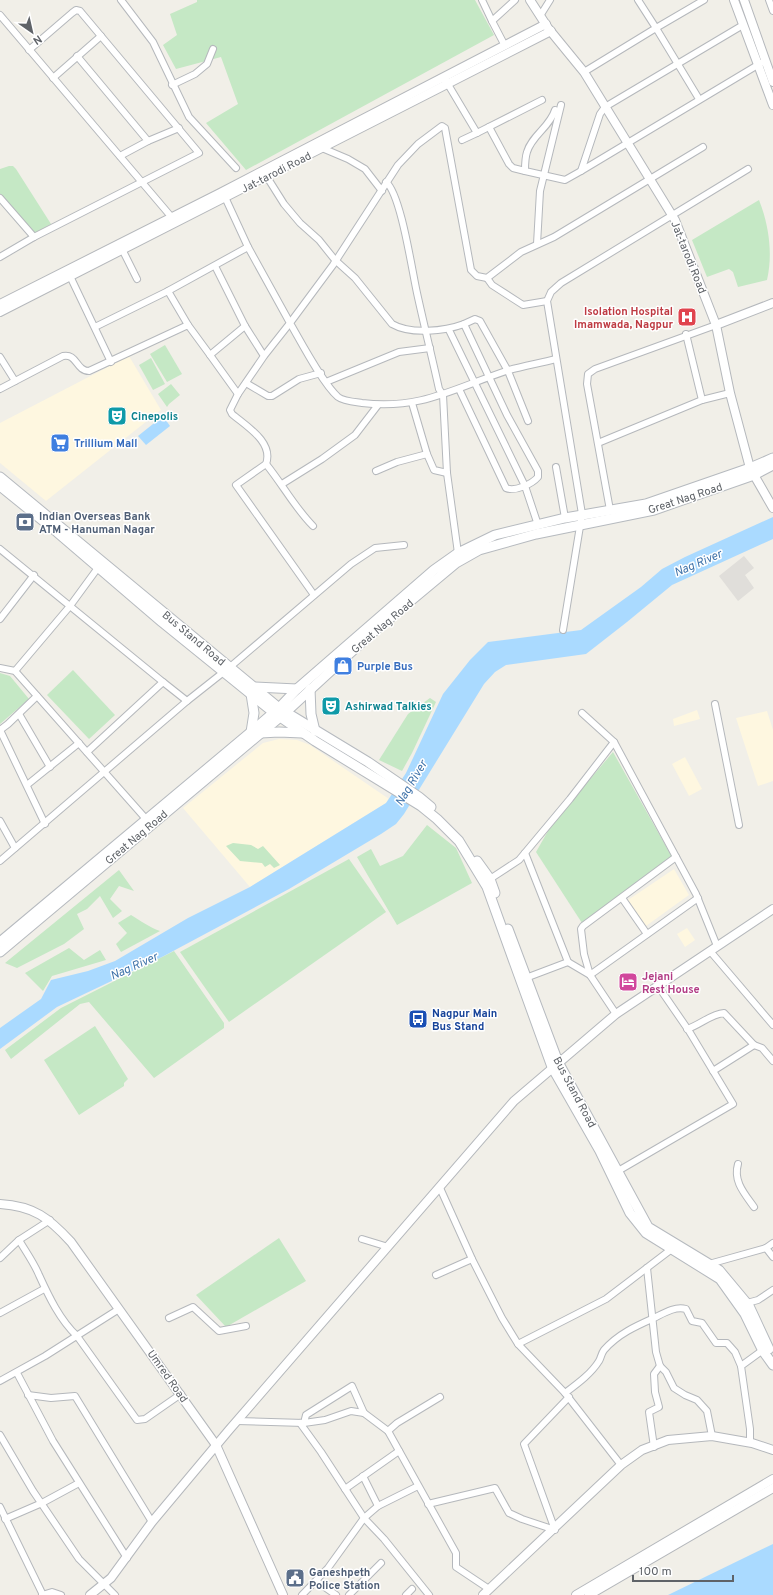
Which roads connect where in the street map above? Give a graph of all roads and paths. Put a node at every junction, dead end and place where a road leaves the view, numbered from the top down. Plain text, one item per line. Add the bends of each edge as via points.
1 (121, 0) edge
2 (482, 0) edge
3 (515, 0) edge
4 (530, 0) edge
5 (550, 0) edge
6 (638, 0) edge
7 (704, 0) edge
8 (734, 0) edge
9 (744, 0) edge
10 (769, 0) edge
11 (773, 11) edge
12 (0, 15) edge
13 (540, 16) junction
14 (492, 21) junction
15 (743, 25) junction
16 (548, 28) junction
17 (656, 28) junction
18 (100, 36) junction
19 (504, 44) junction
20 (213, 49) dead end
21 (30, 50) junction
22 (77, 56) junction
23 (765, 60) junction
24 (677, 64) junction
25 (758, 64) junction
26 (584, 72) junction
27 (443, 76) junction
28 (53, 78) junction
29 (773, 82) edge
30 (448, 84) junction
31 (172, 85) junction
32 (700, 99) junction
33 (542, 100) dead end
34 (561, 105) dead end
35 (773, 105) edge
36 (605, 107) junction
37 (555, 110) dead end
38 (489, 127) junction
39 (179, 128) junction
40 (477, 133) junction
41 (462, 140) dead end
42 (148, 141) junction
43 (628, 144) junction
44 (703, 147) dead end
45 (322, 148) junction
46 (120, 156) junction
47 (236, 168) dead end
48 (748, 169) dead end
49 (524, 171) junction
50 (581, 171) junction
51 (267, 176) junction
52 (543, 176) junction
53 (650, 179) junction
54 (142, 182) junction
55 (386, 182) junction
56 (382, 191) junction
57 (224, 195) junction
58 (0, 198) edge
59 (672, 214) junction
60 (174, 220) junction
61 (34, 236) junction
62 (537, 244) junction
63 (121, 247) junction
64 (248, 247) junction
65 (0, 257) edge
66 (335, 260) junction
67 (215, 266) junction
68 (68, 274) junction
69 (137, 278) dead end
70 (487, 278) junction
71 (168, 291) junction
72 (547, 301) junction
73 (773, 303) edge
74 (0, 304) edge
75 (0, 312) edge
76 (290, 323) junction
77 (464, 324) junction
78 (188, 325) junction
79 (716, 325) junction
80 (245, 326) junction
81 (95, 327) junction
82 (449, 330) junction
83 (425, 331) junction
84 (686, 334) junction
85 (430, 348) junction
86 (210, 355) junction
87 (264, 356) junction
88 (0, 357) edge
89 (556, 360) junction
90 (111, 362) junction
91 (508, 371) junction
92 (321, 373) junction
93 (490, 378) junction
94 (15, 381) junction
95 (326, 382) junction
96 (246, 383) junction
97 (475, 383) junction
98 (0, 389) edge
99 (459, 389) junction
100 (730, 392) junction
101 (238, 394) junction
102 (442, 395) junction
103 (702, 400) junction
104 (412, 403) junction
105 (378, 404) junction
106 (528, 421) dead end
107 (598, 443) junction
108 (426, 454) junction
109 (773, 458) edge
110 (266, 464) junction
111 (773, 465) edge
112 (556, 468) dead end
113 (376, 471) dead end
114 (752, 472) junction
115 (447, 473) junction
116 (0, 477) edge
117 (282, 484) junction
118 (0, 486) edge
119 (525, 486) junction
120 (773, 508) edge
121 (610, 510) junction
122 (582, 514) junction
123 (565, 518) junction
124 (538, 525) junction
125 (313, 526) dead end
126 (580, 526) junction
127 (404, 545) dead end
128 (0, 550) edge
129 (458, 553) junction
130 (100, 565) junction
131 (34, 575) junction
132 (314, 595) junction
133 (70, 606) junction
134 (0, 619) edge
135 (563, 630) dead end
136 (0, 668) edge
137 (227, 670) junction
138 (15, 672) junction
139 (163, 682) junction
140 (297, 688) junction
141 (310, 689) junction
142 (253, 691) junction
143 (37, 696) junction
144 (187, 700) junction
145 (715, 704) dead end
146 (280, 712) junction
147 (582, 713) dead end
148 (19, 714) junction
149 (0, 730) edge
150 (314, 731) junction
151 (255, 733) junction
152 (303, 733) junction
153 (614, 742) junction
154 (79, 743) junction
155 (87, 752) junction
156 (50, 767) junction
157 (104, 772) junction
158 (27, 785) junction
159 (397, 787) junction
160 (417, 800) junction
161 (146, 819) junction
162 (0, 821) edge
163 (45, 824) junction
164 (739, 825) dead end
165 (15, 848) junction
166 (525, 853) junction
167 (676, 857) junction
168 (0, 861) edge
169 (490, 879) junction
170 (622, 898) junction
171 (698, 898) junction
172 (773, 909) edge
173 (647, 934) junction
174 (0, 942) edge
175 (717, 946) junction
176 (710, 951) junction
177 (0, 952) edge
178 (568, 962) junction
179 (590, 976) junction
180 (523, 979) junction
181 (658, 986) junction
182 (616, 1014) junction
183 (773, 1024) edge
184 (687, 1029) junction
185 (754, 1045) junction
186 (773, 1061) edge
187 (555, 1064) junction
188 (713, 1071) junction
189 (738, 1164) dead end
190 (618, 1171) junction
191 (440, 1188) junction
192 (0, 1204) edge
193 (754, 1207) dead end
194 (50, 1220) junction
195 (362, 1239) dead end
196 (19, 1240) junction
197 (773, 1243) edge
198 (385, 1246) dead end
199 (674, 1248) junction
200 (766, 1248) junction
201 (773, 1257) edge
202 (0, 1258) edge
203 (472, 1259) junction
204 (709, 1264) junction
205 (647, 1268) junction
206 (436, 1275) dead end
207 (44, 1289) junction
208 (773, 1290) edge
209 (746, 1303) junction
210 (120, 1309) junction
211 (0, 1313) edge
212 (169, 1318) dead end
213 (653, 1318) junction
214 (246, 1326) dead end
215 (77, 1336) junction
216 (518, 1344) junction
217 (770, 1351) edge
218 (773, 1365) edge
219 (660, 1366) junction
220 (741, 1366) junction
221 (17, 1373) junction
222 (0, 1381) edge
223 (181, 1394) junction
224 (28, 1395) junction
225 (567, 1395) junction
226 (440, 1397) dead end
227 (364, 1413) junction
228 (237, 1421) junction
229 (302, 1423) junction
230 (388, 1432) junction
231 (0, 1435) edge
232 (712, 1436) junction
233 (750, 1442) junction
234 (216, 1445) junction
235 (654, 1446) junction
236 (773, 1450) edge
237 (399, 1451) junction
238 (621, 1465) junction
239 (363, 1476) junction
240 (773, 1480) edge
241 (79, 1483) junction
242 (418, 1486) junction
243 (773, 1488) edge
244 (345, 1489) junction
245 (42, 1503) junction
246 (428, 1504) junction
247 (378, 1506) junction
248 (0, 1507) edge
249 (364, 1518) junction
250 (5, 1519) junction
251 (152, 1522) junction
252 (555, 1530) junction
253 (127, 1558) junction
254 (381, 1564) dead end
255 (316, 1581) junction
256 (104, 1583) junction
257 (412, 1589) dead end
258 (486, 1592) edge
259 (42, 1595) edge
260 (61, 1595) edge
261 (90, 1595) edge
262 (115, 1595) edge
263 (283, 1595) edge
264 (302, 1595) edge
265 (336, 1595) edge
266 (349, 1595) edge
267 (406, 1595) edge
268 (429, 1595) edge
269 (576, 1595) edge
270 (589, 1595) edge

1 - 31 street via 153,42
2 - 14 street
3 - 14 street
4 - 13 street
5 - 13 street
6 - 17 street
7 - 17 street
8 - 15 street
9 - 23 street
10 - 11 street
12 - 21 street
13 - 16 street
14 - 19 street
15 - 24 street
15 - 25 street
16 - 19 street
16 - 26 street, Jat-tarodi Road
16 - 30 street, Jat-tarodi Road
17 - 24 street
17 - 26 street
18 - 21 street via 80,11 76,10
18 - 22 street
18 - 39 street
19 - 27 street
20 - 31 street via 207,64 195,74
21 - 28 street
22 - 28 street
22 - 42 street
23 - 25 street
23 - 29 street
24 - 32 street
24 - 36 street
25 - 32 street
25 - 35 street
26 - 36 street, Jat-tarodi Road
27 - 30 street
27 - 57 street
28 - 46 street
30 - 40 street
30 - 45 street, Jat-tarodi Road
31 - 47 street via 189,117
32 - 43 street
33 - 38 street
34 - 52 street
36 - 43 street, Jat-tarodi Road
36 - 50 street via 600,114
37 - 49 street via 550,123 527,151
38 - 40 street
38 - 49 street via 509,164
39 - 42 street
39 - 54 street via 199,153
40 - 41 street
42 - 46 street
43 - 50 street
43 - 53 street, Jat-tarodi Road
44 - 53 street
45 - 51 street, Jat-tarodi Road
45 - 56 street via 364,169
46 - 54 street
48 - 59 street
49 - 52 street
50 - 52 street via 565,180
51 - 57 street, Jat-tarodi Road
51 - 66 street via 284,204
52 - 62 street
53 - 59 street, Jat-tarodi Road
53 - 62 street via 554,237
54 - 60 street
54 - 61 street
55 - 56 street
55 - 70 street via 418,144 444,127 472,270 477,276
55 - 83 street via 392,189 404,228
56 - 66 street
57 - 60 street, Jat-tarodi Road
57 - 64 street
58 - 61 street
59 - 72 street via 561,283 551,292
59 - 79 street, Jat-tarodi Road
60 - 63 street, Jat-tarodi Road
61 - 65 street
62 - 70 street via 521,252
63 - 68 street, Jat-tarodi Road
63 - 69 street
64 - 67 street
64 - 76 street
66 - 76 street
66 - 83 street via 355,278 392,324
67 - 71 street
67 - 80 street
68 - 74 street
68 - 75 street, Jat-tarodi Road
68 - 81 street
70 - 72 street via 492,285 523,305
71 - 78 street
71 - 81 street
72 - 89 street
73 - 79 street
76 - 87 street
76 - 92 street
77 - 82 street
77 - 91 street via 475,319 480,321
77 - 93 street
78 - 86 street
78 - 90 street
79 - 84 street
79 - 100 street, Jat-tarodi Road
80 - 86 street
80 - 87 street
81 - 90 street
82 - 83 street
82 - 97 street
83 - 85 street
84 - 103 street
84 - 107 street via 596,368 588,374 587,384
85 - 95 street via 399,352
85 - 102 street
86 - 101 street
87 - 96 street
88 - 94 street
89 - 91 street
89 - 122 street
90 - 94 street via 85,371 68,355
91 - 93 street
91 - 106 street
92 - 95 street
92 - 96 street via 300,379 272,396
93 - 97 street
93 - 119 street via 538,471 536,480
94 - 98 street
95 - 105 street via 339,398
96 - 101 street
97 - 99 street
97 - 119 street
99 - 102 street
99 - 119 street via 506,488
100 - 103 street
100 - 114 street, Jat-tarodi Road
101 - 110 street via 230,410 266,447
102 - 104 street
102 - 115 street
103 - 107 street
104 - 105 street
104 - 108 street
105 - 117 street via 355,435
107 - 121 street
108 - 113 street
108 - 115 street via 434,470
109 - 114 main road, Great Nag Road
110 - 117 street
110 - 132 street via 236,484
111 - 114 main road, Great Nag Road
112 - 123 street
114 - 120 street, Jat-tarodi Road
114 - 121 main road, Great Nag Road via 646,504
114 - 126 main road, Great Nag Road via 654,510
115 - 129 street
116 - 130 main road, Bus Stand Road
117 - 125 street via 297,508
118 - 130 main road
119 - 124 street
121 - 122 main road, Great Nag Road
122 - 123 main road, Great Nag Road
122 - 126 street
123 - 124 main road, Great Nag Road
124 - 129 main road, Great Nag Road via 495,535
126 - 135 street
126 - 141 main road, Great Nag Road via 536,534 479,550 456,563
127 - 132 street via 375,548
128 - 131 street
129 - 140 main road, Great Nag Road via 434,570
130 - 133 street
130 - 137 main road, Bus Stand Road
131 - 133 street
131 - 134 street
132 - 137 street
133 - 138 street
133 - 139 street
136 - 138 street
137 - 142 main road, Bus Stand Road
137 - 144 street
138 - 143 street
139 - 144 street
139 - 155 street
140 - 142 main road
140 - 146 main road, Great Nag Road
141 - 146 main road, Great Nag Road
141 - 150 main road
142 - 146 main road, Bus Stand Road
142 - 151 main road
143 - 148 street
143 - 154 street
144 - 157 street
145 - 164 street
146 - 150 main road, Bus Stand Road
146 - 151 main road, Great Nag Road
146 - 152 main road
147 - 153 street
148 - 149 street
148 - 156 street
149 - 158 street
150 - 159 main road, Bus Stand Road via 368,762
151 - 152 main road
151 - 161 main road, Great Nag Road
151 - 177 main road, Great Nag Road
152 - 159 main road
153 - 166 street
153 - 167 street
154 - 155 street
154 - 156 street
155 - 157 street
156 - 158 street
157 - 161 street
157 - 163 street
158 - 163 street
159 - 160 main road
160 - 169 main road, Bus Stand Road via 454,827
160 - 180 main road via 459,841 487,887
161 - 174 main road, Great Nag Road
162 - 165 street
163 - 165 street
165 - 168 street
166 - 169 street via 519,860
166 - 178 street
167 - 170 street
167 - 171 street
169 - 180 main road, Bus Stand Road
170 - 173 street
170 - 179 street via 580,929
171 - 173 street
171 - 175 street
172 - 175 street
173 - 179 street
175 - 176 street
176 - 181 street
176 - 183 street
178 - 179 street
178 - 180 street
179 - 182 street
180 - 187 main road, Bus Stand Road
181 - 182 street
181 - 184 street
182 - 187 street
184 - 185 street via 724,1013
184 - 188 street
185 - 186 street via 762,1048
185 - 188 street
187 - 190 main road, Bus Stand Road
187 - 191 street via 514,1101
187 - 199 main road via 630,1212 646,1233
188 - 190 street via 733,1104
189 - 193 street via 737,1180
190 - 199 main road, Bus Stand Road via 648,1228
191 - 203 street
191 - 228 street
192 - 194 street, Umred Road via 21,1206
194 - 196 street
194 - 210 street, Umred Road via 71,1242
195 - 198 street
196 - 202 street
196 - 207 street
197 - 200 street
199 - 204 main road, Bus Stand Road
199 - 205 street
199 - 217 main road via 720,1279
200 - 201 street
200 - 204 street
203 - 206 street
203 - 216 street
204 - 209 main road, Bus Stand Road via 719,1270
205 - 213 street
205 - 216 street via 606,1299
207 - 211 street
207 - 215 street via 69,1329
208 - 209 street via 758,1300
209 - 217 main road, Bus Stand Road
210 - 215 street
210 - 223 street, Umred Road
212 - 214 street via 193,1307 219,1331
213 - 219 street
213 - 220 street via 669,1310 686,1309 692,1321 702,1323 716,1343 727,1342
213 - 225 street via 638,1324 612,1342 602,1352 600,1361
215 - 221 street
215 - 223 street via 139,1421
216 - 225 street
217 - 218 main road
217 - 220 street
219 - 232 street via 674,1388 697,1400 707,1411
219 - 235 street via 654,1374 659,1407 649,1412
220 - 233 street
221 - 222 street
221 - 224 street
223 - 234 street, Umred Road
224 - 241 street
224 - 251 street via 51,1398 75,1396
225 - 238 street
225 - 252 street via 524,1444
226 - 230 street via 397,1423
227 - 229 street via 351,1411 326,1420
227 - 229 street via 352,1386 306,1415
227 - 230 street
228 - 229 street
228 - 234 street
229 - 244 street
230 - 237 street
231 - 245 street
232 - 233 street
232 - 235 street via 668,1440
233 - 236 street
234 - 251 street
234 - 263 street, Umred Road
235 - 238 street via 642,1450
237 - 239 street
237 - 242 street
238 - 252 street
239 - 244 street
239 - 247 street
240 - 269 street
241 - 245 street
241 - 253 street
242 - 246 street
242 - 247 street
243 - 270 street
244 - 249 street
245 - 250 street
245 - 256 street via 79,1559
246 - 252 street via 495,1488 510,1513
246 - 258 street via 456,1553 456,1567
247 - 249 street
248 - 250 street
249 - 255 street
249 - 268 street
250 - 259 street
251 - 253 street
252 - 258 street
253 - 256 street
254 - 266 street
255 - 264 street
255 - 265 street
256 - 261 street
256 - 262 street
257 - 267 street
259 - 260 street via 52,1592

